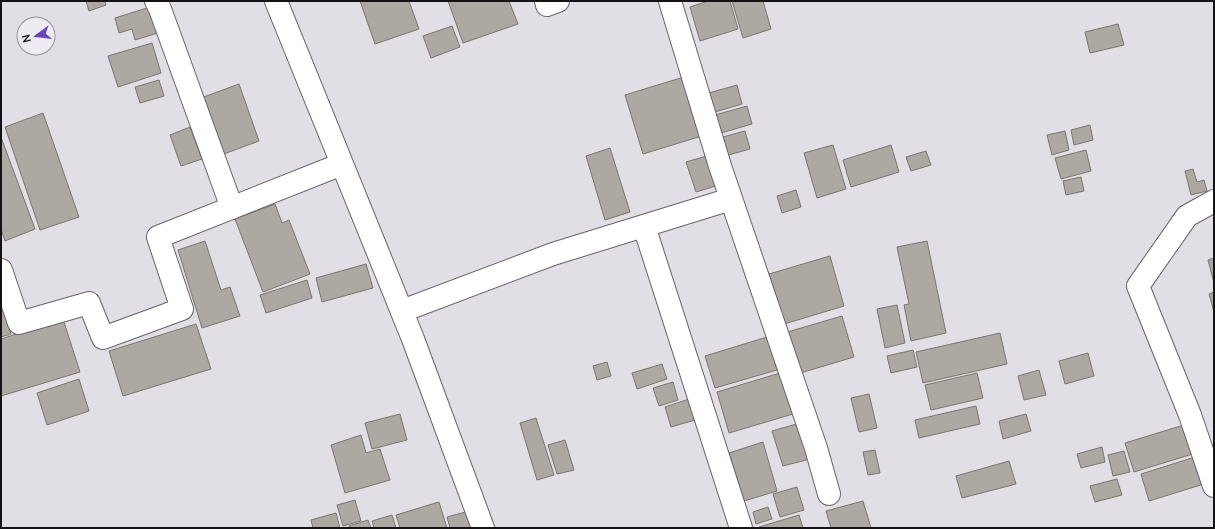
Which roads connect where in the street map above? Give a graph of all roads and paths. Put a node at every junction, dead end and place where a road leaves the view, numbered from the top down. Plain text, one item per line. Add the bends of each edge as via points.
1 (156, 1) edge
2 (276, 1) edge
3 (546, 1) edge
4 (558, 1) edge
5 (670, 1) edge
6 (342, 164) junction
7 (731, 199) junction
8 (1214, 201) edge
9 (232, 208) junction
10 (644, 226) junction
11 (1, 270) edge
12 (402, 311) junction
13 (1214, 486) edge
14 (829, 494) dead end
15 (483, 528) edge
16 (742, 528) edge

1 - 9 street
2 - 6 street
3 - 4 street via 547,5
5 - 7 street
6 - 9 street
6 - 12 street
7 - 10 street
7 - 14 street via 816,448
8 - 13 street via 1187,216 1138,286 1190,415
9 - 11 street via 158,237 182,309 103,338 89,303 18,323
10 - 12 street via 553,254
10 - 16 street
12 - 15 street

